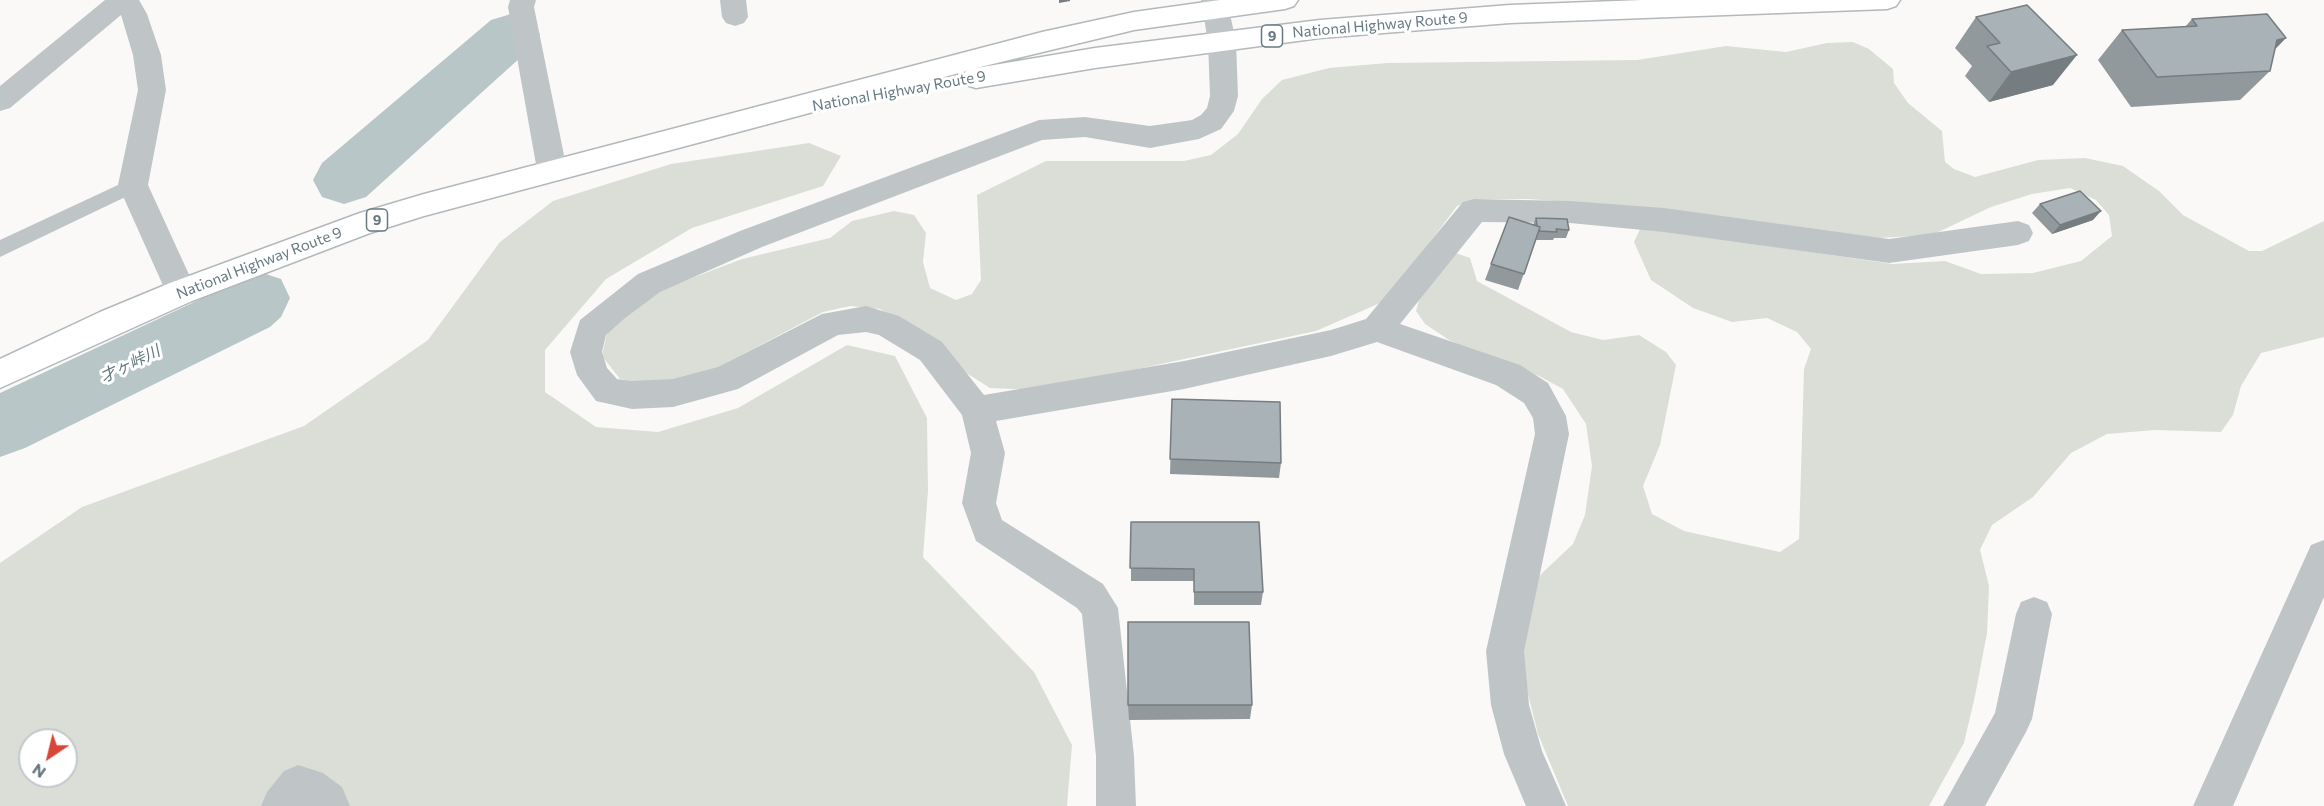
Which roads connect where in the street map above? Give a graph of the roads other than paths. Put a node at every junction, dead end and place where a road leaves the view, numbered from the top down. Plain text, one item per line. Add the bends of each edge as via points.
1 (123, 0) edge
2 (524, 0) edge
3 (1284, 0) edge
4 (1887, 0) edge
5 (1823, 1) edge
6 (1786, 2) edge
7 (1215, 4) edge
8 (1221, 42) junction
9 (0, 101) edge
10 (771, 113) junction
11 (552, 170) junction
12 (133, 185) junction
13 (2018, 233) dead end
14 (0, 249) edge
15 (181, 292) junction
16 (1377, 329) junction
17 (0, 374) edge
18 (977, 410) junction
19 (2324, 556) edge
20 (2034, 614) dead end
21 (281, 806) edge
22 (330, 806) edge
23 (1116, 806) edge
24 (1546, 806) edge
25 (1963, 806) edge
26 (2213, 806) edge

1 - 9 street
1 - 12 street via 134,14 147,55 152,90
2 - 11 street via 521,7
3 - 7 highway, National Highway Route 9 / 9
4 - 5 highway, National Highway Route 9 / 9
5 - 6 highway, National Highway Route 9 / 9
6 - 8 highway, National Highway Route 9 / 9 via 1499,15 1320,29
7 - 8 street
7 - 10 highway, National Highway Route 9 / 9 via 1042,41
8 - 10 highway, National Highway Route 9 / 9 via 1095,58
8 - 18 street via 1221,111 1198,129 1150,137 1085,127 1039,130 863,195 649,284 591,329 586,352 593,375 608,391 632,395 673,393 726,379 834,323 866,320 888,326 932,351
10 - 11 highway, National Highway Route 9 / 9
11 - 15 highway, National Highway Route 9 / 9 via 360,225
12 - 14 lane
12 - 15 street
13 - 16 street via 1889,251 1664,220 1570,212 1473,210
15 - 17 highway, National Highway Route 9 / 9
16 - 18 street via 1184,375
16 - 24 street via 1508,375 1536,393 1549,416 1552,434 1505,651 1510,705 1523,754
18 - 23 street via 988,453 979,503 988,530 1090,596 1100,608 1115,756
19 - 26 street
20 - 25 street via 2013,719
21 - 22 street via 298,785 309,787

